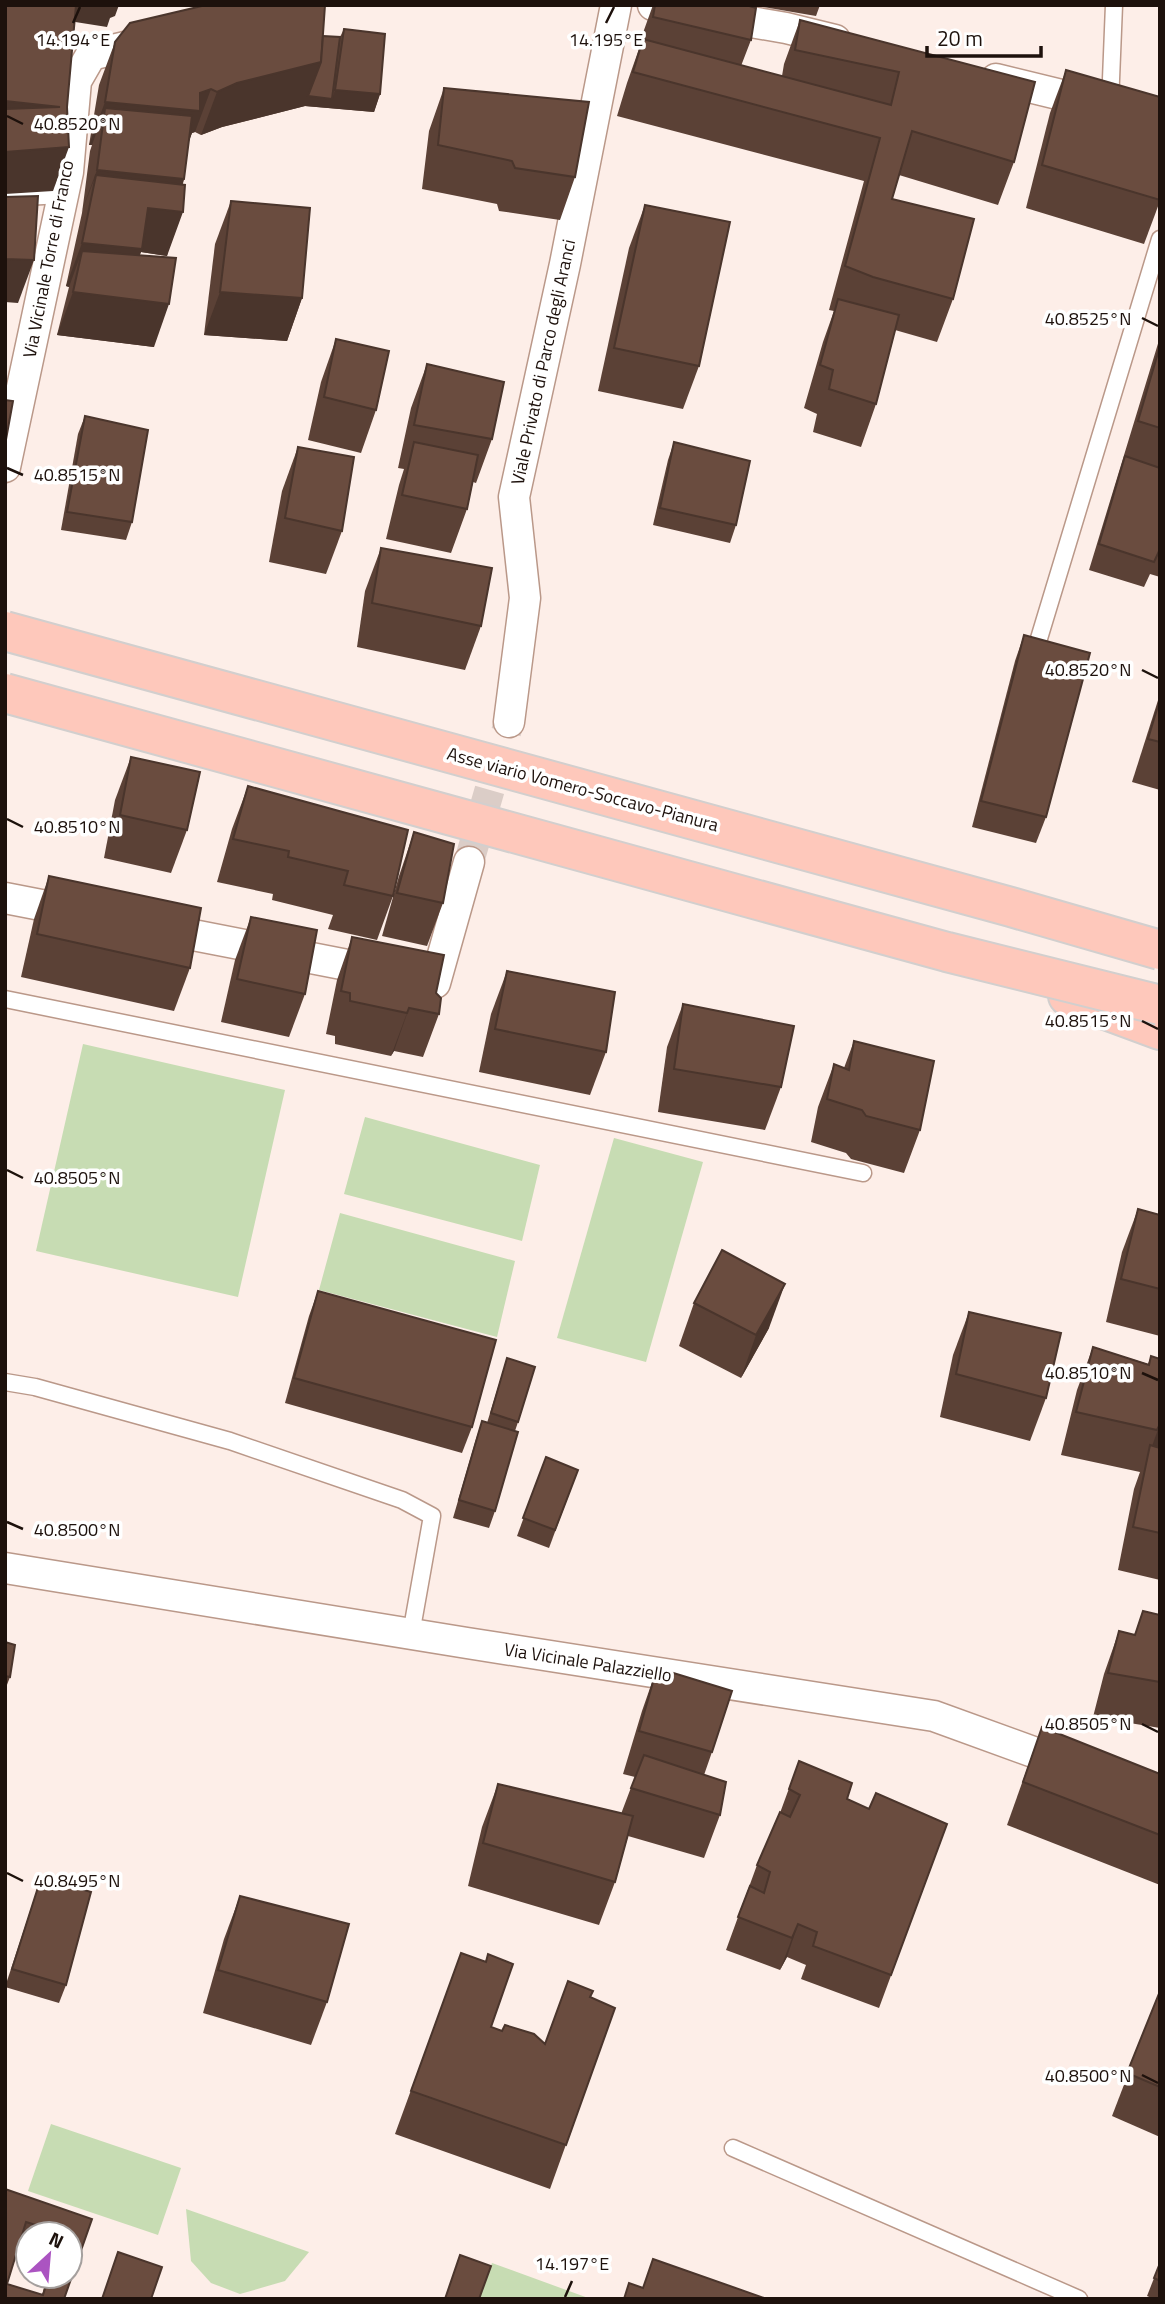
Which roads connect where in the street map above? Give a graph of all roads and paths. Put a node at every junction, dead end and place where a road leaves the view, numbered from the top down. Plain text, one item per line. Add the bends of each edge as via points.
1 (616, 5) edge
2 (653, 5) edge
3 (1114, 5) edge
4 (182, 33) edge
5 (866, 47) edge
6 (972, 73) edge
7 (1110, 105) junction
8 (1160, 119) edge
9 (63, 195) junction
10 (5, 198) edge
11 (1160, 239) edge
12 (5, 467) edge
13 (5, 631) edge
14 (1034, 655) edge
15 (5, 693) edge
16 (509, 722) tunnel mouth
17 (469, 862) tunnel mouth
18 (5, 898) edge
19 (1012, 907) junction
20 (1160, 929) edge
21 (1160, 950) edge
22 (947, 951) junction
23 (5, 999) edge
24 (1160, 1005) edge
25 (1160, 1030) edge
26 (863, 1173) dead end
27 (5, 1382) edge
28 (5, 1567) edge
29 (411, 1634) junction
30 (1097, 1775) edge
31 (733, 2148) dead end
32 (1079, 2299) edge

1 - 16 street, Viale Privato di Parco degli Aranci via 514,497 525,598
2 - 5 street
3 - 7 lane
4 - 9 street, Via Vicinale Torre di Franco via 80,56
6 - 7 street
7 - 8 street
9 - 10 lane
9 - 12 street, Via Vicinale Torre di Franco
11 - 14 lane
13 - 19 highway, Asse viario Vomero-Soccavo-Pianura, bridge
15 - 22 highway, bridge
17 - 18 street via 435,983
19 - 20 highway, bridge
19 - 21 highway, Asse viario Vomero-Soccavo-Pianura, bridge
22 - 24 highway, bridge
22 - 25 highway, bridge
23 - 26 lane
27 - 29 lane via 230,1441 402,1500 432,1516
28 - 29 street, Via Vicinale Palazziello
29 - 30 street, Via Vicinale Palazziello via 934,1716
31 - 32 lane

